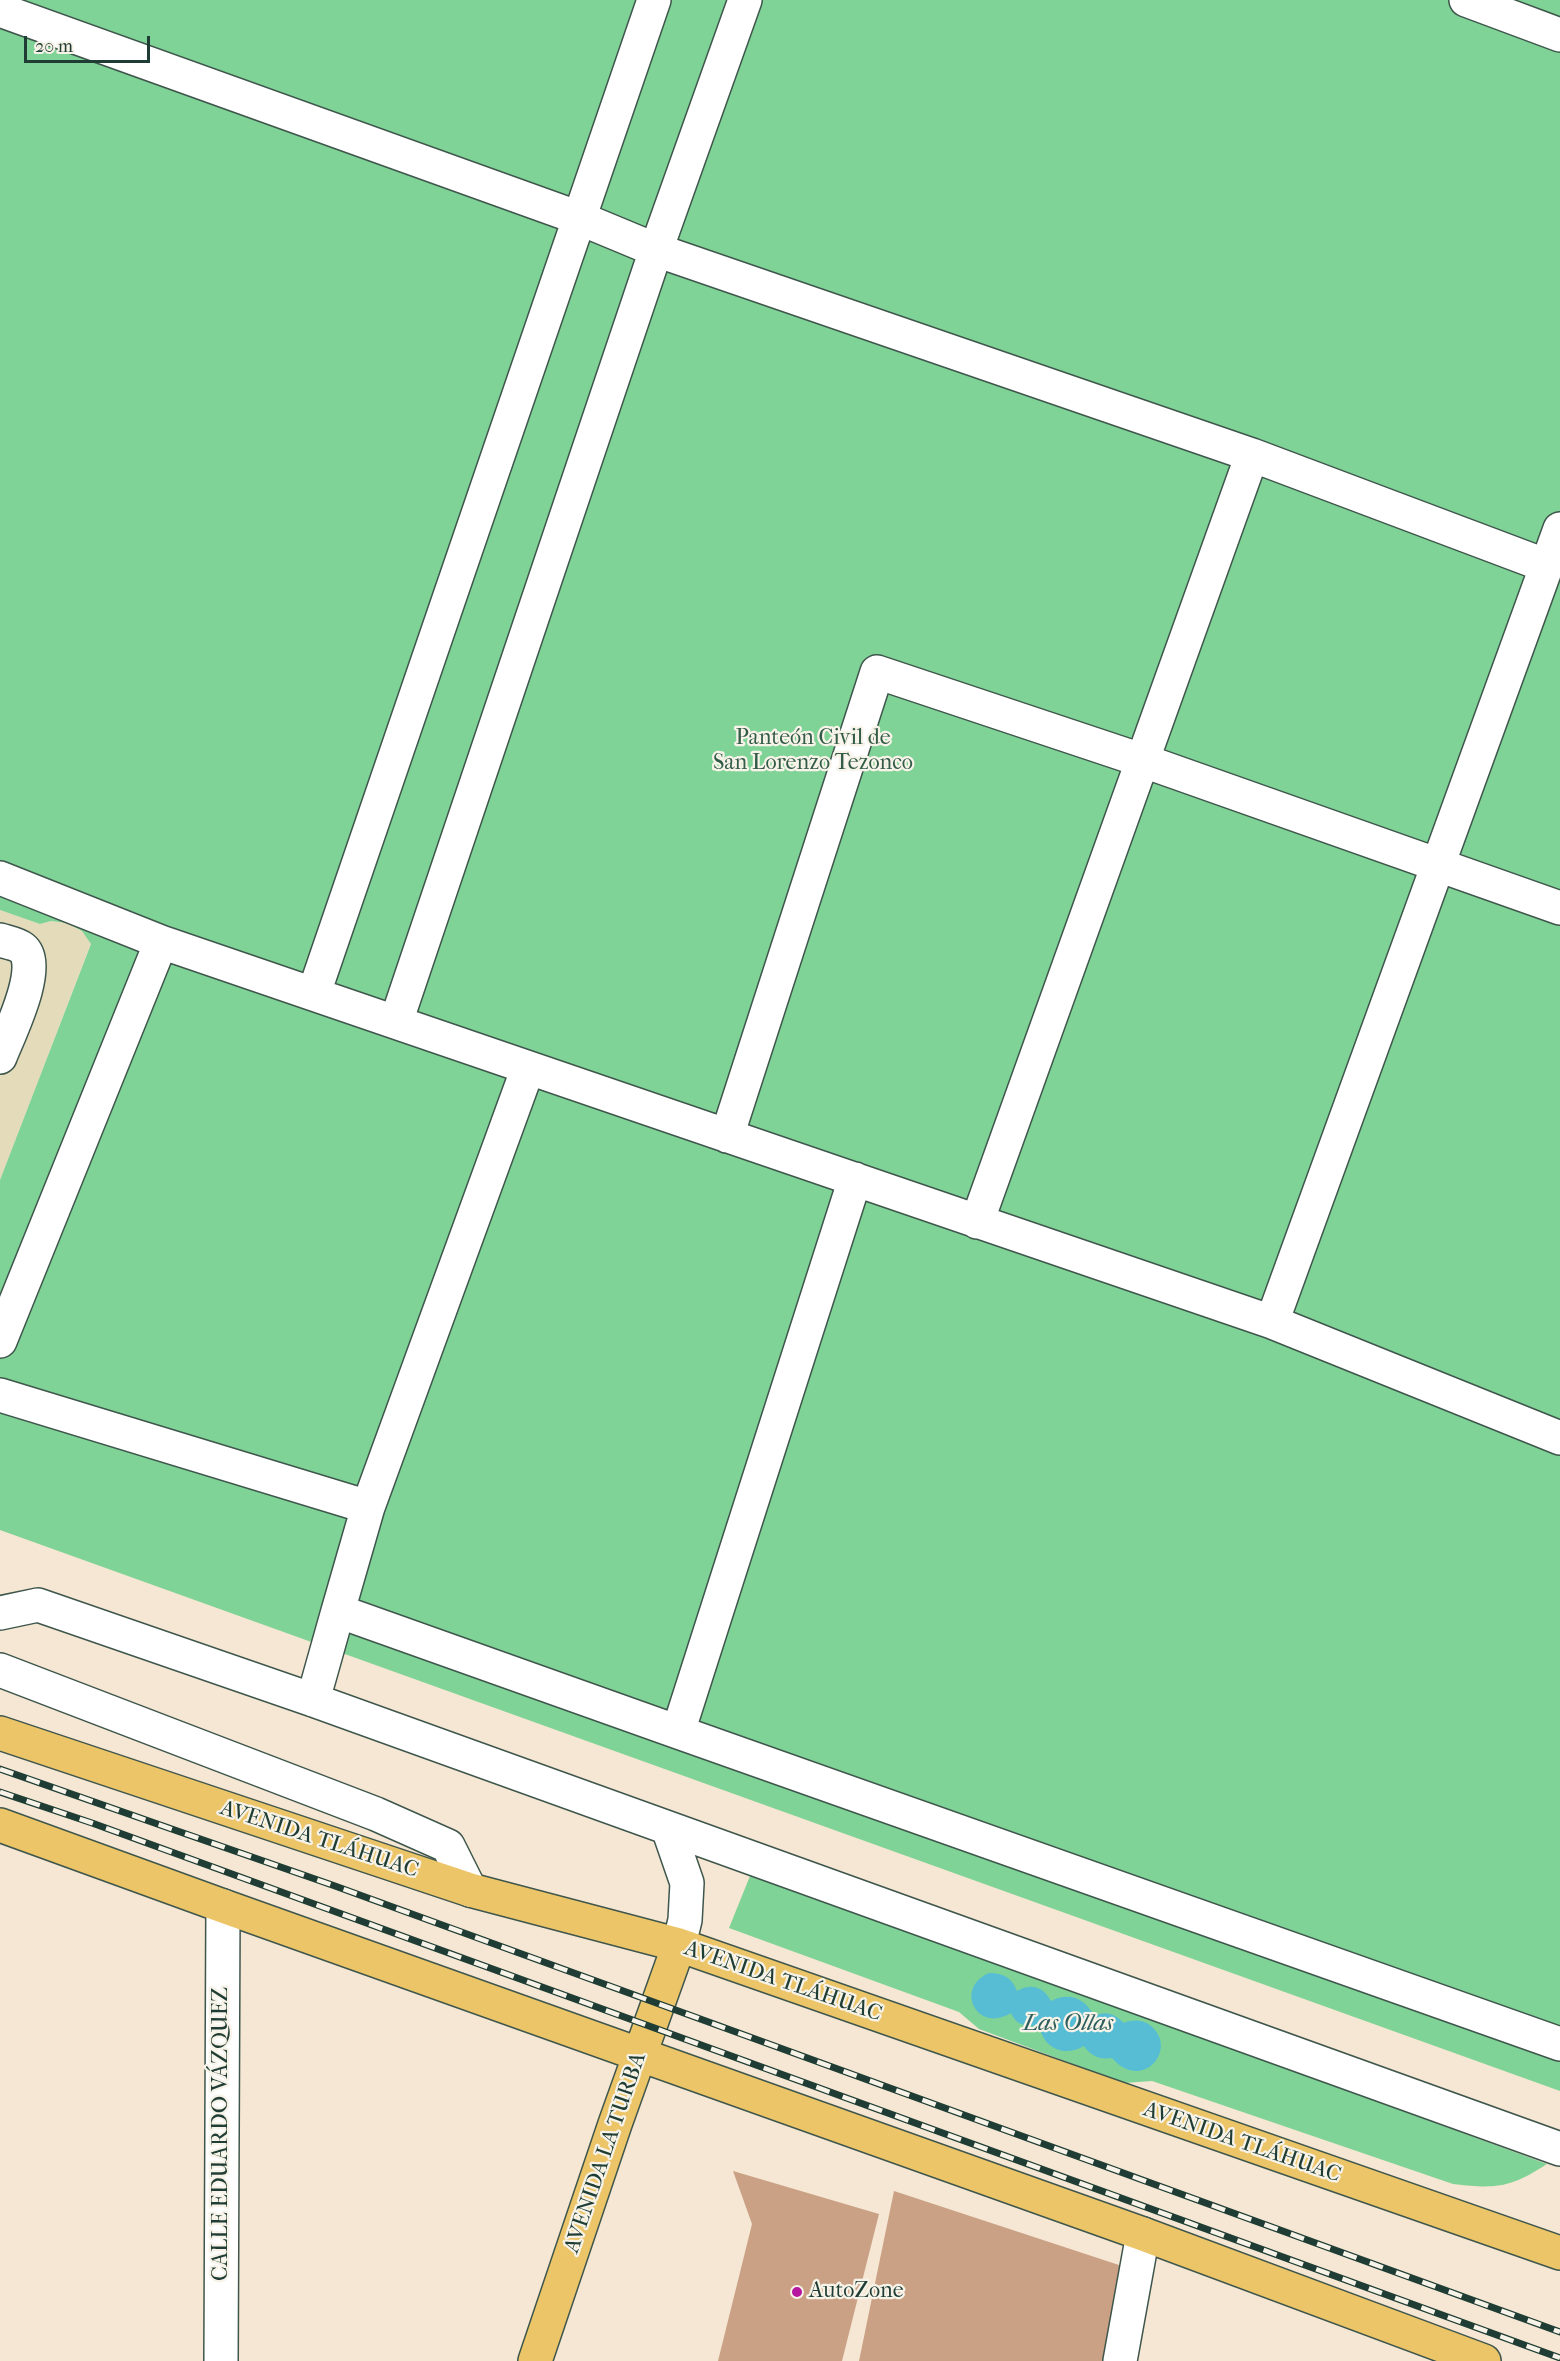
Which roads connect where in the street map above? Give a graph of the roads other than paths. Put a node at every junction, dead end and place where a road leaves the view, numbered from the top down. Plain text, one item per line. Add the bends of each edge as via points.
1 (654, 0) edge
2 (745, 0) edge
3 (1467, 0) edge
4 (0, 10) edge
5 (1560, 35) edge
6 (579, 218) junction
7 (656, 250) junction
8 (1252, 455) junction
9 (1560, 529) edge
10 (1547, 566) junction
11 (1144, 761) junction
12 (1437, 865) junction
13 (0, 878) edge
14 (1560, 908) edge
15 (0, 940) edge
16 (161, 942) junction
17 (314, 993) junction
18 (396, 1022) junction
19 (0, 1057) edge
20 (528, 1068) junction
21 (727, 1136) junction
22 (855, 1179) junction
23 (977, 1222) junction
24 (1272, 1322) junction
25 (0, 1341) edge
26 (0, 1395) edge
27 (1560, 1438) edge
28 (368, 1507) junction
29 (338, 1611) junction
30 (0, 1613) edge
31 (0, 1670) edge
32 (313, 1700) junction
33 (678, 1732) junction
34 (0, 1733) edge
35 (0, 1825) edge
36 (668, 1828) junction
37 (470, 1890) junction
38 (223, 1906) junction
39 (679, 1945) junction
40 (1560, 2044) edge
41 (639, 2054) junction
42 (1560, 2149) edge
43 (1143, 2234) junction
44 (1560, 2253) edge
45 (221, 2361) edge
46 (535, 2361) edge
47 (1120, 2361) edge
48 (1484, 2361) edge

1 - 6 street
2 - 7 street
3 - 5 street
4 - 6 street
6 - 7 street
6 - 17 street
7 - 8 street
7 - 18 street
8 - 10 street
8 - 11 street
9 - 10 street
10 - 12 street
11 - 12 street
11 - 21 street via 877,672
11 - 23 street
12 - 14 street
12 - 24 street
13 - 16 street
15 - 19 street via 22,948 30,960 28,985
16 - 17 street
16 - 25 street
17 - 18 street
18 - 20 street
20 - 21 street
20 - 28 street
21 - 22 street
22 - 23 street
22 - 33 street
23 - 24 street
24 - 27 street
26 - 28 street
28 - 29 street
29 - 32 street
29 - 33 street
30 - 32 street via 38,1605
31 - 37 street via 376,1814 448,1846
32 - 36 street
33 - 40 street
34 - 37 main road, AVENIDA TLÁHUAC
35 - 38 main road
36 - 39 street via 687,1883
36 - 42 street
37 - 39 main road, AVENIDA TLÁHUAC
38 - 41 main road
38 - 45 street, CALLE EDUARDO VÁZQUEZ
39 - 41 main road, AVENIDA LA TURBA
39 - 44 main road, AVENIDA TLÁHUAC
41 - 43 main road
41 - 46 main road, AVENIDA LA TURBA
43 - 47 street
43 - 48 main road

